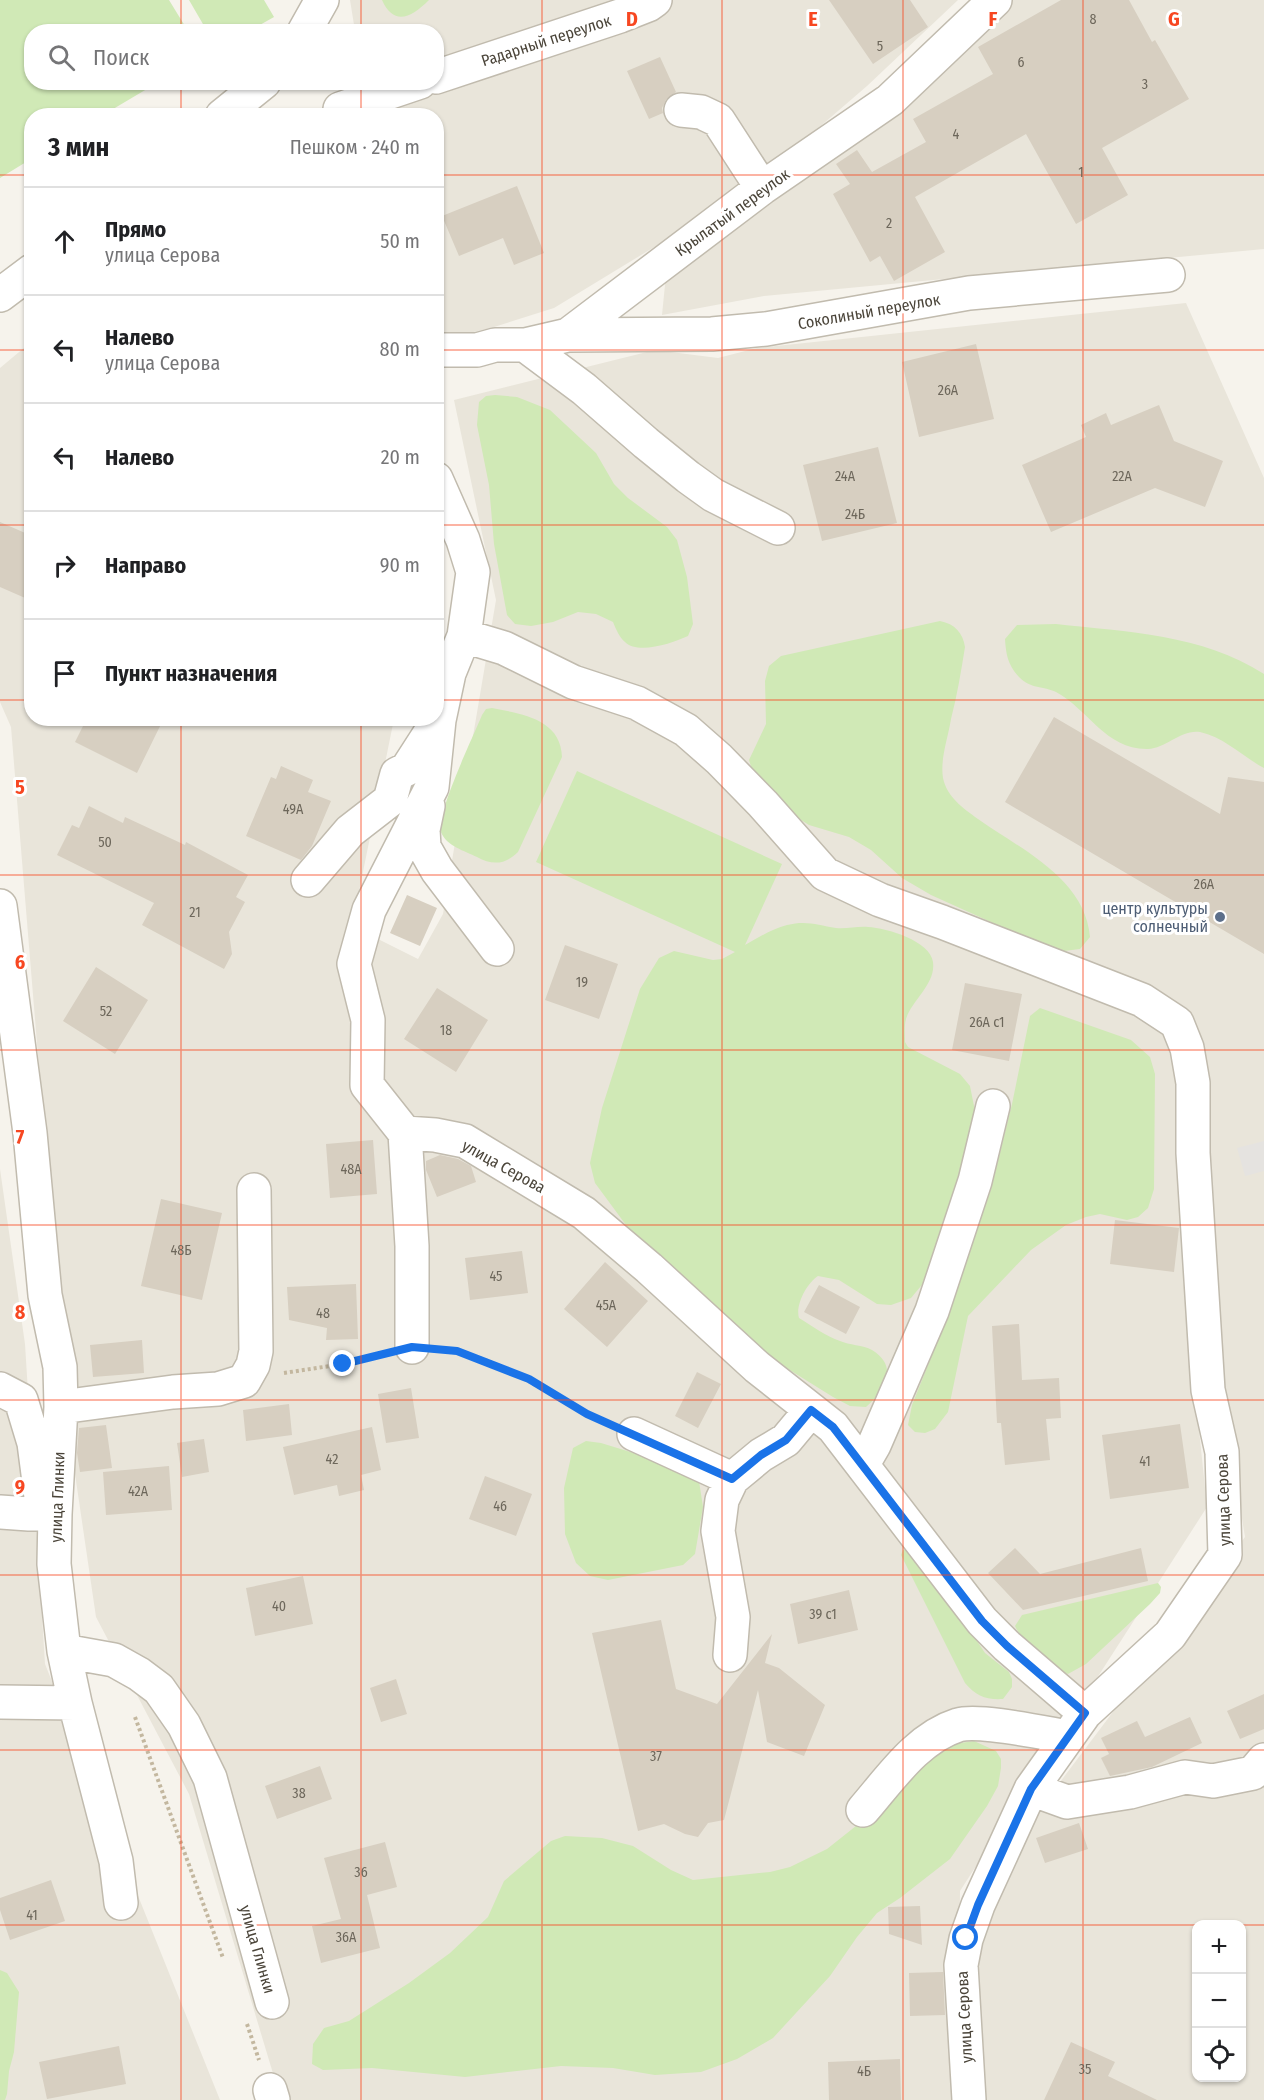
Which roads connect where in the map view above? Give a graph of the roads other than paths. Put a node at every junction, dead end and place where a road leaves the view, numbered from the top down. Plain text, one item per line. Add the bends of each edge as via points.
1 (655, 0) edge
2 (995, 0) edge
3 (322, 8) edge
4 (310, 24) edge
5 (444, 74) edge
6 (254, 90) edge
7 (388, 90) edge
8 (339, 102) edge
9 (232, 108) edge
10 (681, 110) dead end
11 (762, 188) junction
12 (1168, 275) dead end
13 (24, 277) edge
14 (0, 295) edge
15 (568, 335) junction
16 (525, 345) junction
17 (444, 350) edge
18 (444, 506) edge
19 (778, 528) dead end
20 (464, 636) junction
21 (444, 696) edge
22 (435, 726) edge
23 (438, 726) edge
24 (432, 787) junction
25 (308, 880) dead end
26 (0, 906) edge
27 (497, 949) dead end
28 (993, 1106) dead end
29 (405, 1133) junction
30 (254, 1190) dead end
31 (412, 1347) road end
32 (0, 1389) edge
33 (61, 1407) junction
34 (811, 1410) junction
35 (634, 1434) road end
36 (863, 1464) junction
37 (732, 1479) junction
38 (0, 1512) edge
39 (49, 1514) junction
40 (64, 1651) junction
41 (730, 1655) dead end
42 (0, 1702) edge
43 (75, 1703) junction
44 (1076, 1725) junction
45 (1260, 1773) edge
46 (1031, 1789) junction
47 (863, 1810) dead end
48 (122, 1903) dead end
49 (272, 2002) dead end
50 (969, 2100) edge

1 - 5 lane, Радарный переулок via 620,16
2 - 11 lane, Крылатый переулок via 890,100
3 - 4 lane
6 - 9 lane
7 - 8 lane
10 - 11 lane via 701,112 718,120
11 - 15 lane, Крылатый переулок
12 - 15 lane, Соколиный переулок via 969,293 766,329 712,334
13 - 14 lane
15 - 16 lane, Крылатый переулок
16 - 17 lane, Крылатый переулок
16 - 19 lane via 688,477 713,495
18 - 20 lane via 473,572
20 - 21 lane
20 - 44 lane, улица Серова via 504,648 573,682 637,704 686,730 756,797 825,874 880,900 1142,1000 1177,1023 1187,1048 1193,1083 1193,1153 1208,1390 1222,1452 1225,1555 1170,1635
22 - 25 lane via 406,770 397,774 390,800 350,831
23 - 24 lane
24 - 27 lane via 423,830 424,847
24 - 29 lane via 369,910 354,964 368,1020 367,1085
26 - 33 lane, улица Глинки via 30,1133 45,1295 60,1367
28 - 36 lane via 975,1181 932,1311
29 - 31 lane via 412,1246
29 - 34 lane, улица Серова via 465,1141 584,1213
30 - 33 lane via 256,1351 244,1381 218,1389
32 - 39 lane via 21,1400
33 - 39 lane, улица Глинки
34 - 36 lane, улица Серова via 833,1427
34 - 37 lane via 786,1440
35 - 37 lane
36 - 44 lane, улица Серова via 982,1621
37 - 41 lane via 722,1500 718,1531 733,1617
38 - 39 lane
39 - 40 lane, улица Глинки
40 - 43 lane
40 - 49 lane, улица Глинки via 114,1660 139,1674 159,1689 184,1725 210,1778
42 - 43 lane
43 - 48 lane via 116,1861
44 - 46 lane, улица Серова
44 - 47 lane via 960,1724 935,1736 909,1757
45 - 46 lane via 1213,1781 1185,1777 1130,1792 1067,1802
46 - 50 lane, улица Серова via 966,1938 961,1965

